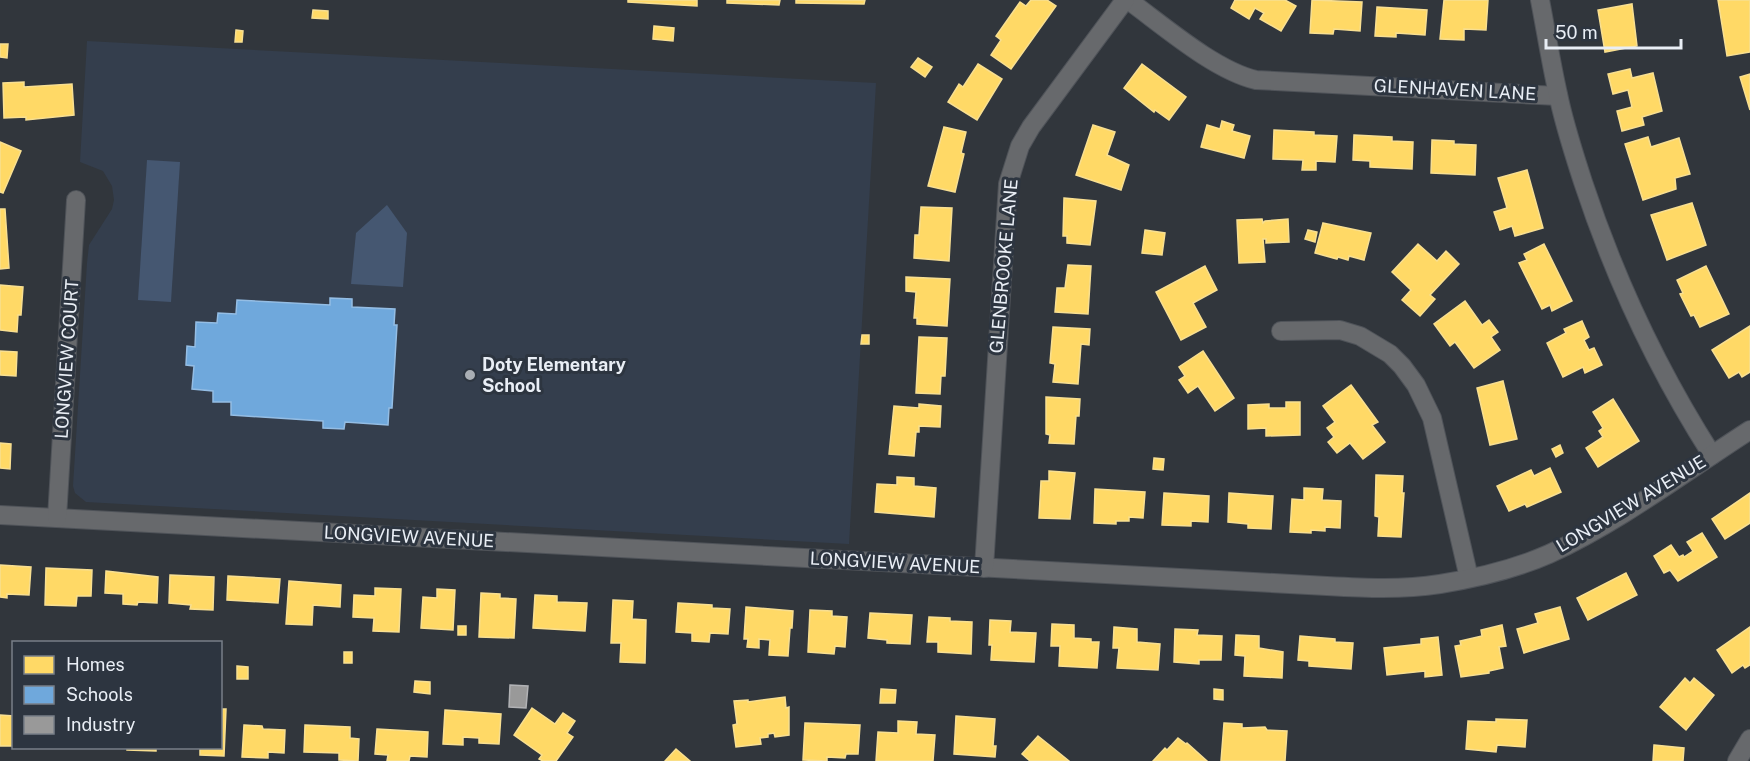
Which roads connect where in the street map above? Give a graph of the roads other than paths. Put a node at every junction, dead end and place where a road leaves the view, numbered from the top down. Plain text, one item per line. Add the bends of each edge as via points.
1 (1126, 0) edge
2 (1540, 0) edge
3 (1558, 96) junction
4 (76, 200) dead end
5 (1281, 331) dead end
6 (1750, 430) edge
7 (1712, 454) junction
8 (0, 515) edge
9 (57, 518) junction
10 (984, 568) junction
11 (1469, 578) junction
12 (1750, 739) edge
13 (1737, 761) edge

1 - 3 street, GLENHAVEN LANE via 1232,73 1256,80
1 - 10 street, GLENBROOKE LANE via 1031,127 1010,175
2 - 3 street
3 - 7 street, GLENHAVEN LANE via 1588,198 1621,286 1685,412
4 - 9 street, LONGVIEW COURT
5 - 11 street via 1340,330 1374,343 1402,366 1432,418
6 - 7 street, LONGVIEW AVENUE
7 - 11 street, LONGVIEW AVENUE via 1582,538 1509,568
8 - 9 street, LONGVIEW AVENUE
9 - 10 street, LONGVIEW AVENUE
10 - 11 street, LONGVIEW AVENUE via 1371,588
12 - 13 street

